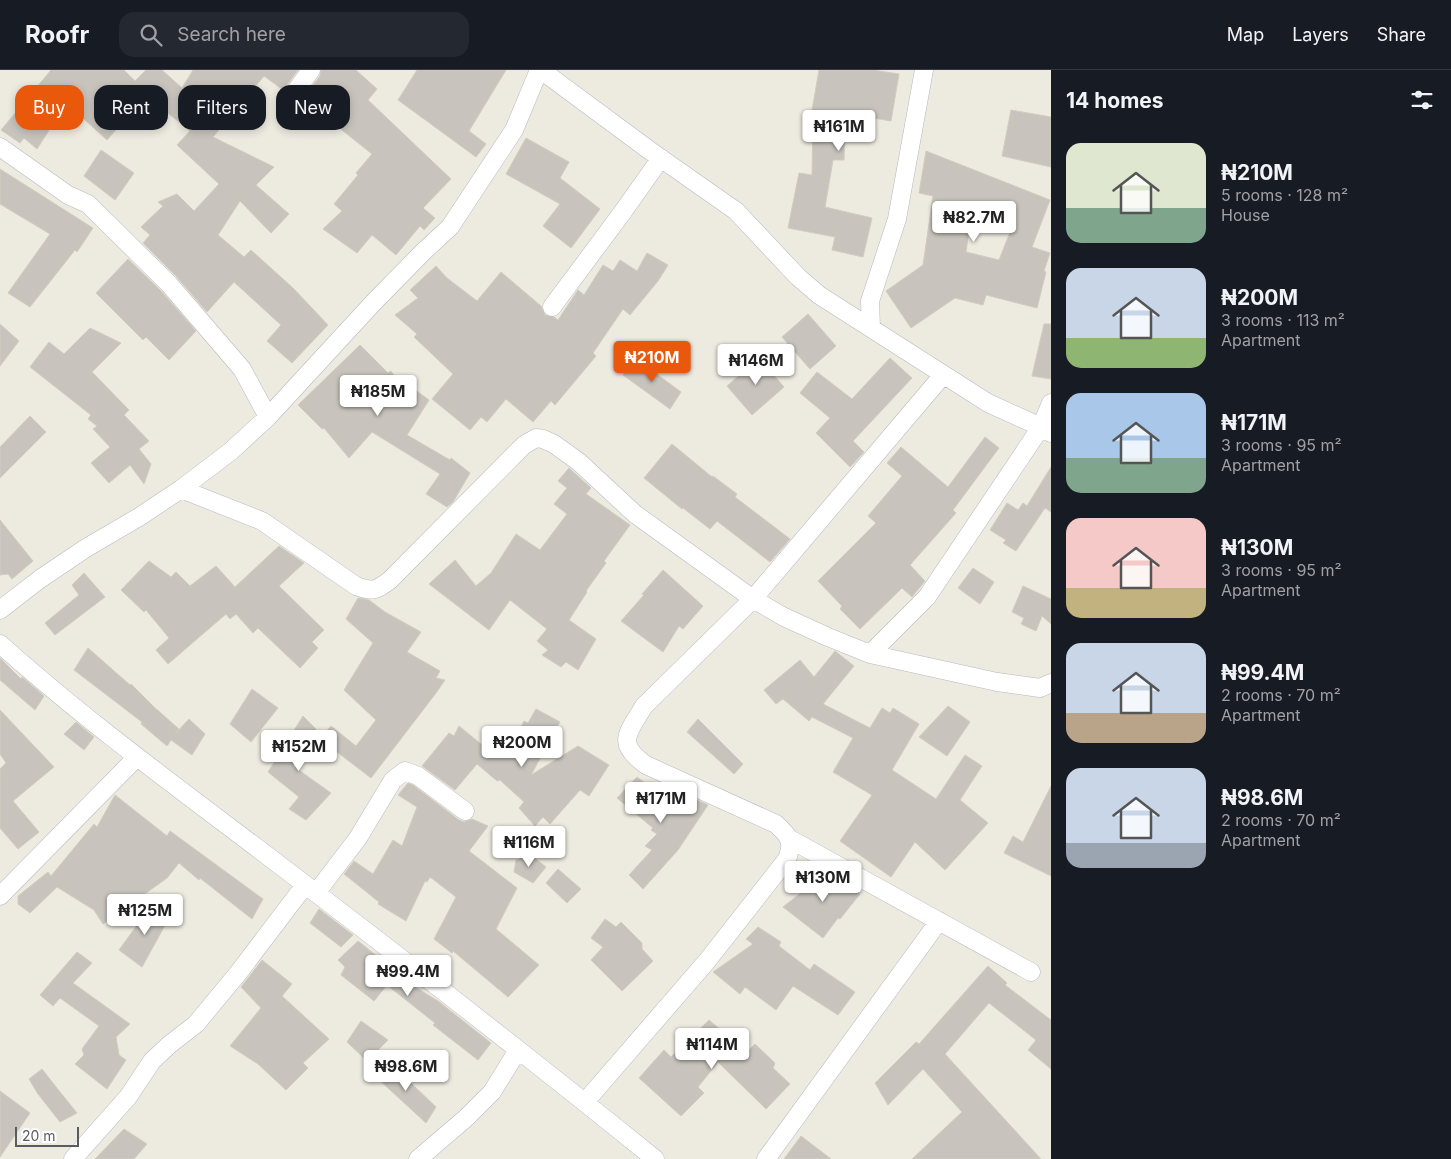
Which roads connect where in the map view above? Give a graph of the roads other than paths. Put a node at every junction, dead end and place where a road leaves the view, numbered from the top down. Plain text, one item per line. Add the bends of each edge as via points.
1 (311, 70) edge
2 (540, 70) edge
3 (924, 70) edge
4 (300, 85) edge
5 (0, 148) edge
6 (661, 158) junction
7 (870, 300) junction
8 (552, 307) dead end
9 (847, 313) junction
10 (871, 328) junction
11 (943, 375) junction
12 (1051, 404) edge
13 (268, 417) junction
14 (1046, 430) edge
15 (181, 489) junction
16 (752, 599) junction
17 (0, 610) edge
18 (0, 644) edge
19 (870, 654) junction
20 (1047, 686) edge
21 (138, 757) junction
22 (465, 811) dead end
23 (788, 838) junction
24 (310, 889) junction
25 (0, 896) edge
26 (939, 921) junction
27 (1031, 972) dead end
28 (518, 1050) junction
29 (585, 1102) junction
30 (73, 1159) edge
31 (418, 1159) edge
32 (655, 1159) edge
33 (766, 1159) edge

1 - 4 street
2 - 6 street
2 - 13 street via 514,130 450,227 373,303
3 - 7 street via 897,219
5 - 13 street via 68,195 88,204 169,284 242,369
6 - 8 street
6 - 9 street via 736,211 798,277
7 - 9 street
7 - 10 street
9 - 10 street
10 - 11 street
11 - 14 street via 988,403
11 - 16 street
12 - 14 street
13 - 15 street via 231,451
14 - 19 street via 927,597
15 - 16 street via 262,521 356,586 377,590 524,445 536,438 543,439 579,462 635,514
15 - 17 street via 86,548
16 - 19 street via 793,621
16 - 23 street via 644,706 627,738 627,746 631,754 646,765 776,824
18 - 21 street
19 - 20 street via 997,682
21 - 24 street
21 - 25 street
22 - 24 street via 418,776 405,771 393,780 358,838
23 - 26 street
23 - 29 street via 791,848 787,859 707,962
24 - 28 street
24 - 30 street via 196,1024 152,1061 128,1097
26 - 27 street
26 - 33 street
28 - 29 street
28 - 31 street via 492,1092
29 - 32 street

